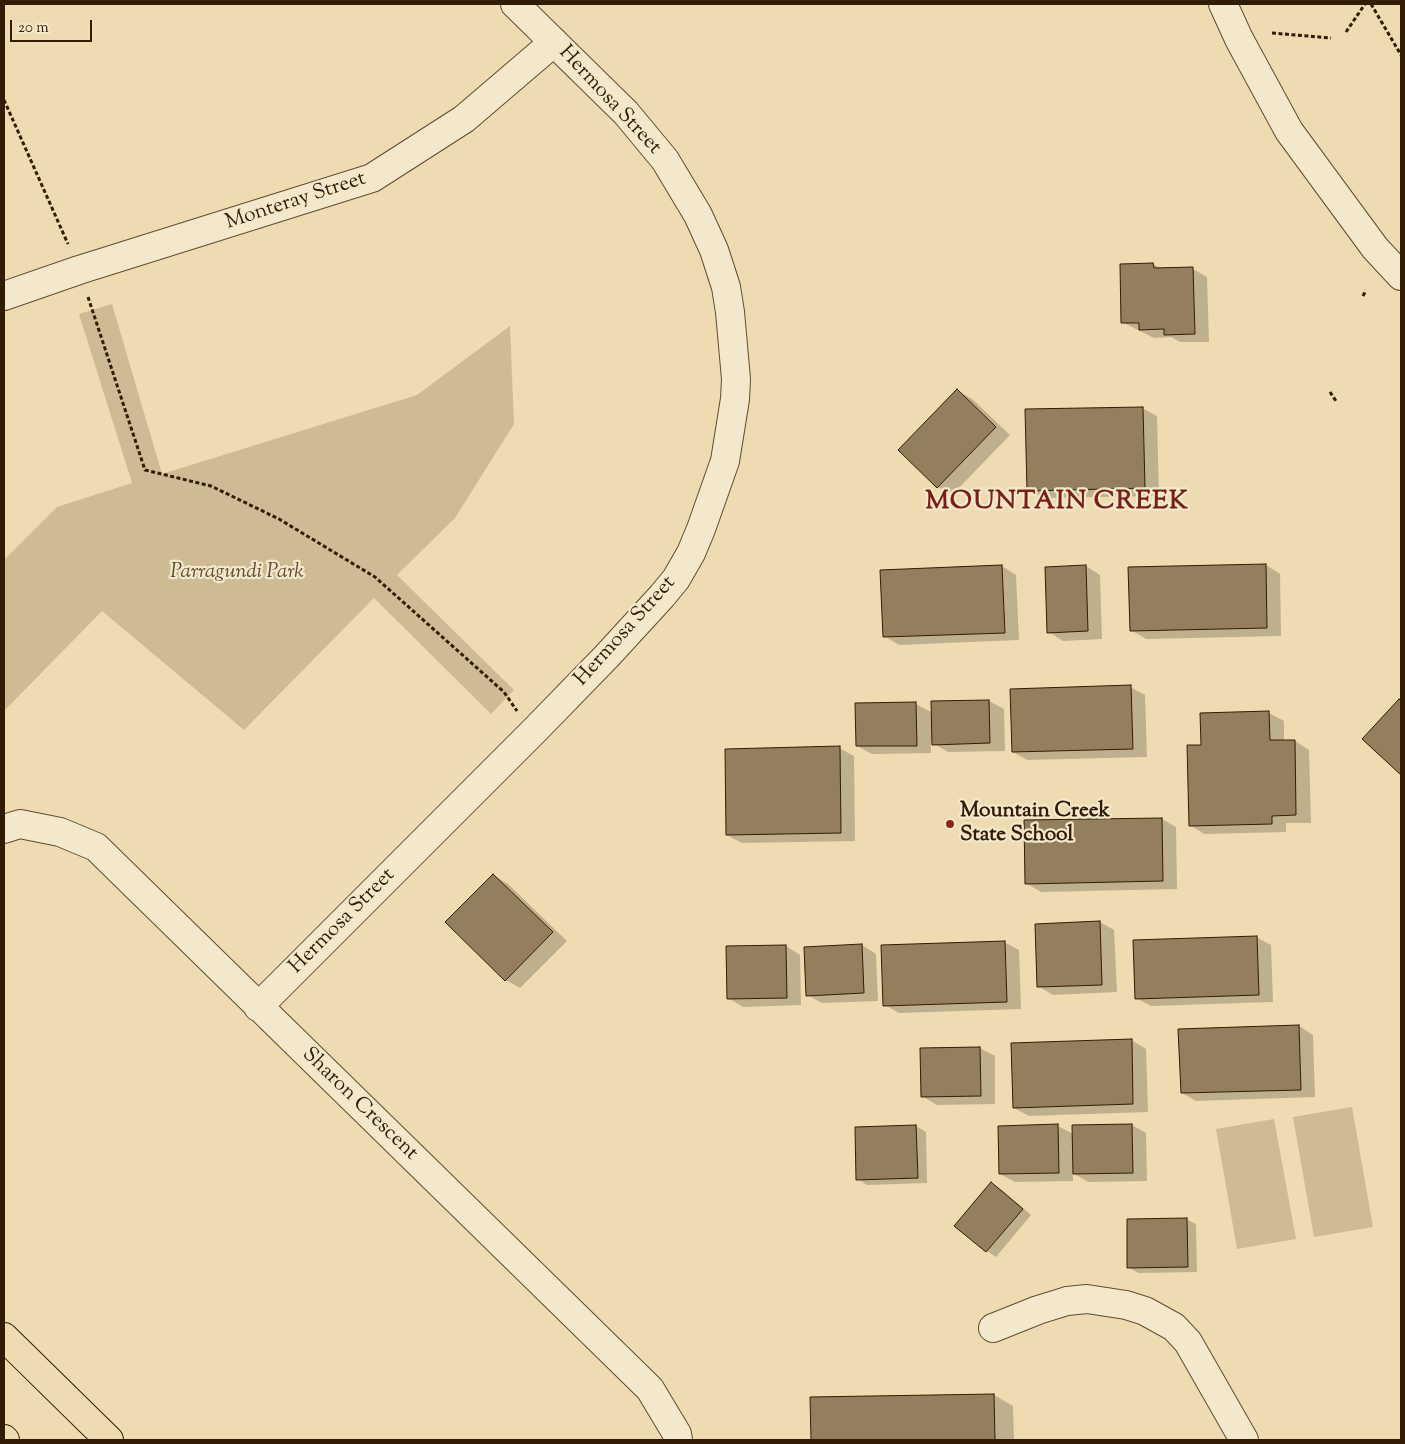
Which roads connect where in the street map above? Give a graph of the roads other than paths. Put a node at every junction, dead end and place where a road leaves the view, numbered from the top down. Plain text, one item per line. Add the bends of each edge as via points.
1 (515, 4) edge
2 (1223, 4) edge
3 (554, 42) junction
4 (1401, 276) edge
5 (4, 296) edge
6 (4, 829) edge
7 (258, 1007) junction
8 (993, 1328) dead end
9 (4, 1337) edge
10 (109, 1440) edge
11 (678, 1440) edge
12 (1244, 1440) edge

1 - 3 street, Hermosa Street
2 - 4 street via 1289,131 1375,248
3 - 5 street, Monteray Street via 464,119 372,178
3 - 7 street, Hermosa Street via 626,113 665,160 698,214 714,250 726,287 736,379 729,438 719,481 691,552 662,596 535,730
6 - 7 street, Sharon Crescent via 20,824 60,832 96,848
7 - 11 street, Sharon Crescent via 650,1389
8 - 12 street via 1056,1303 1087,1299 1145,1311 1174,1327 1188,1342
9 - 10 main road

